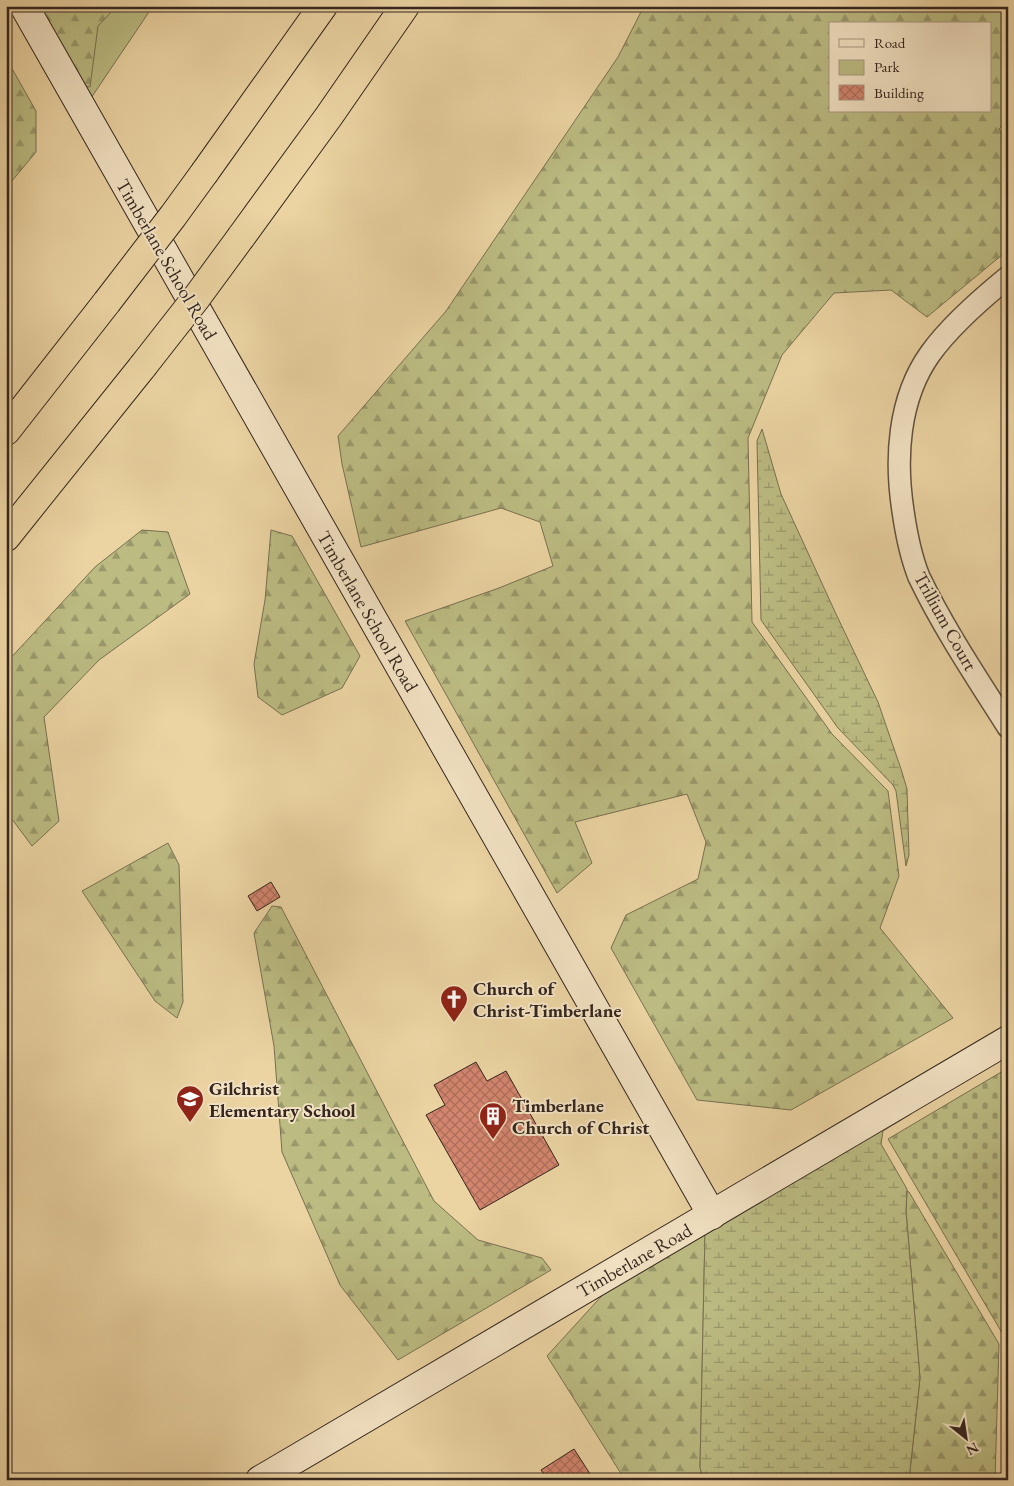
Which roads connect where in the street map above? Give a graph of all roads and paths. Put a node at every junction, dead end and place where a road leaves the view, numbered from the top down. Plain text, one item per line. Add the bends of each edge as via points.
1 (24, 6) edge
2 (323, 6) edge
3 (405, 6) edge
4 (1008, 278) edge
5 (107, 302) junction
6 (6, 401) edge
7 (6, 431) edge
8 (54, 478) junction
9 (6, 537) edge
10 (6, 545) edge
11 (1008, 727) edge
12 (1008, 1040) edge
13 (712, 1215) junction
14 (260, 1480) edge

1 - 13 street, Timberlane School Road
2 - 5 highway, bridge via 173,216
3 - 8 highway, bridge via 197,297
4 - 11 street, Trillium Court via 958,322 930,355 919,375 907,400 900,442 899,486 907,534 919,575 944,625
5 - 6 highway
5 - 7 highway
8 - 9 highway
8 - 10 highway
12 - 13 street, Timberlane Road
13 - 14 street, Timberlane Road

